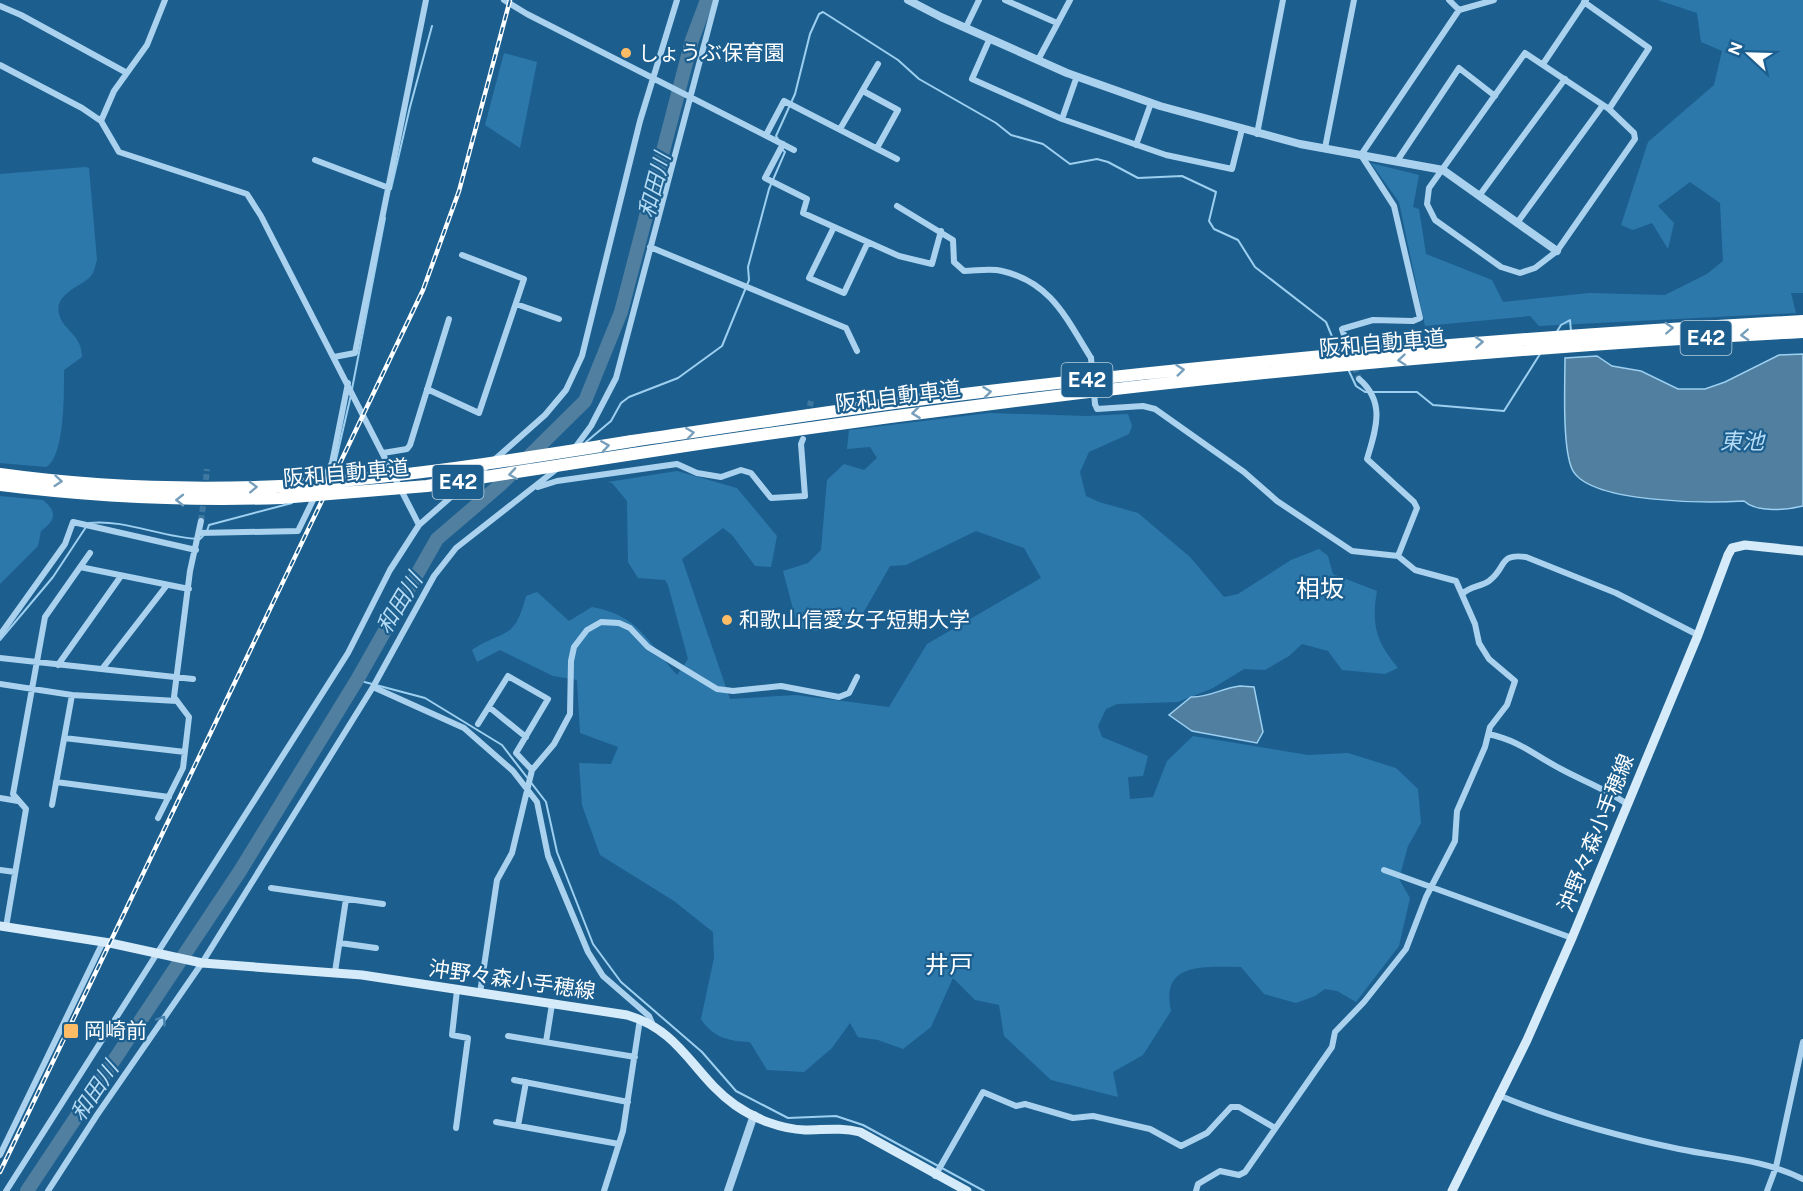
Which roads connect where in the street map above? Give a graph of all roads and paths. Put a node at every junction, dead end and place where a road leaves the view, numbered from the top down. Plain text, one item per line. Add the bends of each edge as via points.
1 (165, 0) edge
2 (426, 0) edge
3 (504, 0) edge
4 (677, 0) edge
5 (716, 0) edge
6 (908, 0) edge
7 (979, 0) edge
8 (1005, 0) edge
9 (1070, 0) edge
10 (1283, 0) edge
11 (1354, 0) edge
12 (1449, 0) edge
13 (1494, 0) edge
14 (1585, 1) edge
15 (0, 6) edge
16 (1459, 10) junction
17 (1057, 23) junction
18 (966, 27) junction
19 (990, 38) junction
20 (1038, 60) junction
21 (878, 64) dead end
22 (1543, 64) junction
23 (0, 65) edge
24 (127, 73) junction
25 (1077, 76) junction
26 (653, 77) junction
27 (1564, 79) junction
28 (862, 91) junction
29 (688, 94) junction
30 (1495, 96) junction
31 (1151, 103) junction
32 (1606, 107) junction
33 (1062, 119) junction
34 (101, 121) junction
35 (840, 129) junction
36 (1242, 129) junction
37 (1257, 134) junction
38 (766, 135) junction
39 (783, 144) junction
40 (1136, 145) junction
41 (877, 148) junction
42 (1324, 148) junction
43 (794, 150) dead end
44 (1360, 155) junction
45 (897, 159) dead end
46 (315, 160) dead end
47 (1397, 161) junction
48 (1443, 170) junction
49 (388, 188) junction
50 (1479, 196) junction
51 (897, 206) dead end
52 (1517, 223) junction
53 (834, 227) junction
54 (941, 231) junction
55 (868, 242) junction
56 (650, 247) junction
57 (1557, 251) junction
58 (462, 255) dead end
59 (516, 304) junction
60 (449, 319) dead end
61 (559, 319) dead end
62 (1803, 321) edge
63 (1803, 332) edge
64 (1610, 338) junction
65 (1346, 341) dead end
66 (857, 351) dead end
67 (334, 357) junction
68 (1359, 379) tunnel mouth
69 (348, 383) junction
70 (428, 389) junction
71 (803, 439) dead end
72 (383, 453) junction
73 (0, 474) edge
74 (0, 486) edge
75 (535, 488) junction
76 (281, 492) junction
77 (201, 520) tunnel mouth
78 (419, 525) junction
79 (199, 533) junction
80 (196, 550) junction
81 (1803, 550) edge
82 (90, 553) dead end
83 (1398, 556) junction
84 (80, 567) junction
85 (121, 576) junction
86 (167, 585) junction
87 (189, 589) junction
88 (1462, 594) junction
89 (0, 635) edge
90 (1698, 635) junction
91 (0, 658) edge
92 (37, 663) junction
93 (58, 665) junction
94 (102, 669) junction
95 (176, 677) junction
96 (858, 677) dead end
97 (193, 679) dead end
98 (0, 684) edge
99 (373, 687) junction
100 (32, 689) junction
101 (72, 695) junction
102 (177, 701) junction
103 (489, 707) junction
104 (478, 724) dead end
105 (1489, 734) junction
106 (526, 737) junction
107 (64, 738) junction
108 (185, 752) junction
109 (532, 770) junction
110 (56, 782) junction
111 (526, 787) junction
112 (169, 797) junction
113 (0, 798) edge
114 (18, 801) junction
115 (1627, 804) junction
116 (52, 805) dead end
117 (158, 818) dead end
118 (0, 870) edge
119 (1384, 870) dead end
120 (15, 872) junction
121 (1432, 886) junction
122 (271, 888) dead end
123 (346, 899) junction
124 (383, 904) dead end
125 (3, 927) edge
126 (1572, 938) junction
127 (103, 942) junction
128 (340, 943) junction
129 (376, 948) dead end
130 (161, 954) junction
131 (199, 963) junction
132 (335, 972) junction
133 (457, 990) junction
134 (480, 993) junction
135 (552, 1004) junction
136 (640, 1019) junction
137 (652, 1023) junction
138 (508, 1036) dead end
139 (546, 1042) junction
140 (1803, 1042) edge
141 (635, 1057) junction
142 (514, 1080) dead end
143 (526, 1082) junction
144 (1498, 1095) junction
145 (628, 1102) junction
146 (754, 1115) junction
147 (496, 1122) dead end
148 (518, 1125) junction
149 (456, 1128) dead end
150 (1275, 1128) junction
151 (619, 1144) junction
152 (0, 1153) edge
153 (1776, 1167) junction
154 (935, 1176) junction
155 (1803, 1179) edge
156 (6, 1191) edge
157 (48, 1191) edge
158 (604, 1191) edge
159 (728, 1191) edge
160 (967, 1191) edge
161 (1197, 1191) edge
162 (1452, 1191) edge
163 (1767, 1191) edge

1 - 24 street via 147,45
2 - 49 street
3 - 26 street
4 - 26 street
5 - 29 street
6 - 18 street
7 - 18 street
8 - 17 street
9 - 17 street
10 - 37 street
11 - 42 street
12 - 16 street
13 - 16 street
14 - 22 street
14 - 32 street via 1649,48
15 - 24 street
16 - 44 street
17 - 20 street
18 - 19 street
19 - 20 street
19 - 33 street via 972,79
20 - 25 street
21 - 28 street
22 - 27 street
22 - 30 street via 1526,53
23 - 34 street
24 - 34 street
25 - 31 street
25 - 33 street
26 - 29 street
26 - 78 street via 582,356 566,390 524,435
27 - 32 street
27 - 50 street
28 - 35 street
28 - 41 street via 898,110
29 - 38 street
29 - 56 street
30 - 47 street via 1460,68
30 - 48 street
31 - 36 street
31 - 40 street
32 - 52 street
32 - 57 street via 1634,133 1635,139
33 - 40 street
34 - 67 street via 115,148 126,156 247,194
35 - 38 street via 784,101
35 - 41 street
36 - 37 street
36 - 40 street via 1232,169
37 - 42 street
38 - 39 street
39 - 43 street
39 - 53 street via 765,178 807,199 803,213
41 - 45 street
42 - 44 street
44 - 47 street
44 - 65 street via 1394,206 1420,318 1372,320 1342,330
46 - 49 street
47 - 48 street
48 - 50 street
48 - 57 street via 1429,188 1427,204 1435,220 1501,267 1520,273 1535,268
49 - 67 street via 355,353
50 - 52 street
51 - 54 street
52 - 57 street
53 - 55 street
53 - 55 street via 809,278 844,293
54 - 55 street via 932,264 899,256
54 - 83 street, bridge via 953,240 954,262 964,271 1000,270 1034,282 1055,300 1091,358 1096,409 1155,409 1244,472 1277,501 1352,550
56 - 66 street via 846,328
56 - 75 street via 616,378 591,426 566,461
58 - 59 street via 524,279
59 - 61 street
59 - 70 street via 479,413
60 - 70 street
64 -> 62 highway, 阪和自動車道 / E42
63 -> 64 highway, 阪和自動車道 / E42
64 - 76 highway, 阪和自動車道 / E42, bridge via 1342,353 1083,380 944,397 632,448
67 - 69 street
68 - 83 street via 1371,389 1378,422 1367,459 1417,508
69 - 72 street
69 - 79 street via 332,463 298,531
70 - 72 street via 410,445
71 - 75 street via 805,496 771,498 751,473 741,470 721,477 677,464 557,481
72 - 78 street
73 -> 76 highway, 阪和自動車道 / E42 via 104,485
76 -> 74 highway, 阪和自動車道 / E42 via 157,499
75 - 99 street via 456,548 434,576
77 - 79 street
78 - 130 street via 390,570 348,653
79 - 80 street
80 - 87 street
80 - 89 street via 73,522 65,544
81 - 90 main road, 沖野々森小手穂線 via 1745,545 1732,548
82 - 84 street
83 - 88 street via 1415,570 1456,581
84 - 85 street
84 - 92 street via 45,617
85 - 86 street
85 - 93 street
86 - 87 street
86 - 94 street
87 - 95 street
88 - 90 street via 1486,583 1497,574 1503,561 1513,555 1526,557 1616,593
88 - 105 street via 1479,643 1489,659 1515,681 1507,705 1498,713
90 - 115 main road, 沖野々森小手穂線
91 - 92 street
92 - 93 street
92 - 100 street
93 - 94 street
94 - 95 street
95 - 97 street
95 - 102 street
96 - 109 street via 849,693 838,697 781,686 733,692 717,689 648,647 630,628 602,622 587,630 574,647 570,714 554,744
98 - 100 street
99 - 111 street via 464,728
99 - 131 street
100 - 101 street
100 - 114 street via 13,794
101 - 102 street
101 - 107 street
102 - 108 street via 189,717
103 - 104 street
103 - 106 street
103 - 106 street via 507,676 548,699
105 - 115 street via 1527,747
105 - 121 street via 1457,811 1455,841
106 - 109 street via 516,753
107 - 108 street
107 - 110 street
108 - 112 street via 183,768
109 - 111 street
110 - 112 street
110 - 116 street
111 - 134 street via 512,853 497,880
111 - 137 street via 537,802 548,856 588,952 603,976 650,1016
112 - 117 street
113 - 114 street
114 - 120 street via 26,809
115 - 126 main road, 沖野々森小手穂線
118 - 120 street
119 - 121 street
120 - 125 street
121 - 126 street
121 - 150 street via 1406,949 1335,1032 1332,1047
122 - 123 street
123 - 124 street
123 - 128 street
125 - 127 main road, 沖野々森小手穂線
126 - 144 main road, 沖野々森小手穂線
127 - 130 main road, 沖野々森小手穂線
127 - 152 street
128 - 129 street
128 - 132 street
130 - 131 main road, 沖野々森小手穂線
130 - 156 street
131 - 132 main road, 沖野々森小手穂線
157 -> 131 street
132 - 133 main road, 沖野々森小手穂線
133 - 134 main road, 沖野々森小手穂線
133 - 149 street via 452,1035 468,1038
134 - 135 main road, 沖野々森小手穂線
135 - 136 main road, 沖野々森小手穂線
135 - 139 street
136 - 137 main road, 沖野々森小手穂線
136 - 141 street
137 - 146 main road, 沖野々森小手穂線 via 735,1106
138 - 139 street
139 - 141 street
140 - 153 street
141 - 145 street
142 - 143 street
143 - 145 street
143 - 148 street
144 - 153 street via 1538,1112 1603,1131
144 - 162 main road, 沖野々森小手穂線
145 - 151 street
146 - 154 main road, 沖野々森小手穂線 via 788,1128 847,1128 860,1132
146 - 159 street
147 - 148 street
148 - 151 street
150 - 154 street via 1239,1107 1230,1107 1207,1133 1181,1146 1150,1129 1093,1116 1073,1118 1025,1104 1017,1106 983,1092
150 - 161 street via 1245,1172 1239,1175 1220,1171 1198,1184
151 - 158 street
153 - 155 street
153 - 163 street
154 - 160 main road, 沖野々森小手穂線

